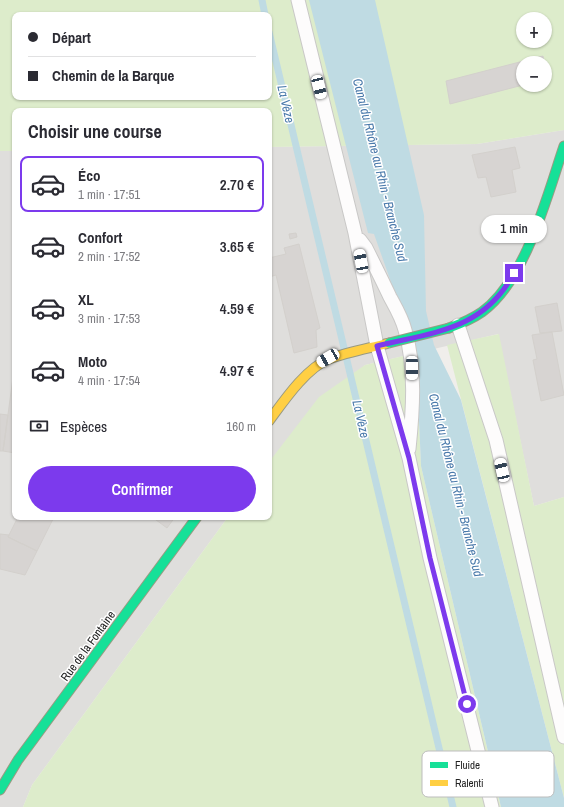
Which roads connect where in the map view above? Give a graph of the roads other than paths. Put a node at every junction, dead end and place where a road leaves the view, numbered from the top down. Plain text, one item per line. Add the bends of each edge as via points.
1 (298, 0) edge
2 (564, 146) edge
3 (355, 233) junction
4 (454, 327) junction
5 (379, 345) junction
6 (272, 417) edge
7 (409, 458) junction
8 (195, 520) edge
9 (564, 737) edge
10 (478, 751) edge
11 (0, 790) edge
12 (490, 797) edge
13 (492, 807) edge

1 - 3 lane
2 - 4 street via 533,233 508,285 476,317
3 - 5 lane
3 - 7 lane via 366,248 405,329 412,368
4 - 5 street, bridge
4 - 9 lane via 496,440
5 - 6 street via 328,358 305,376
5 - 7 lane
7 - 10 lane via 430,558
8 - 11 street, Rue de la Fontaine via 18,760
12 - 13 lane

